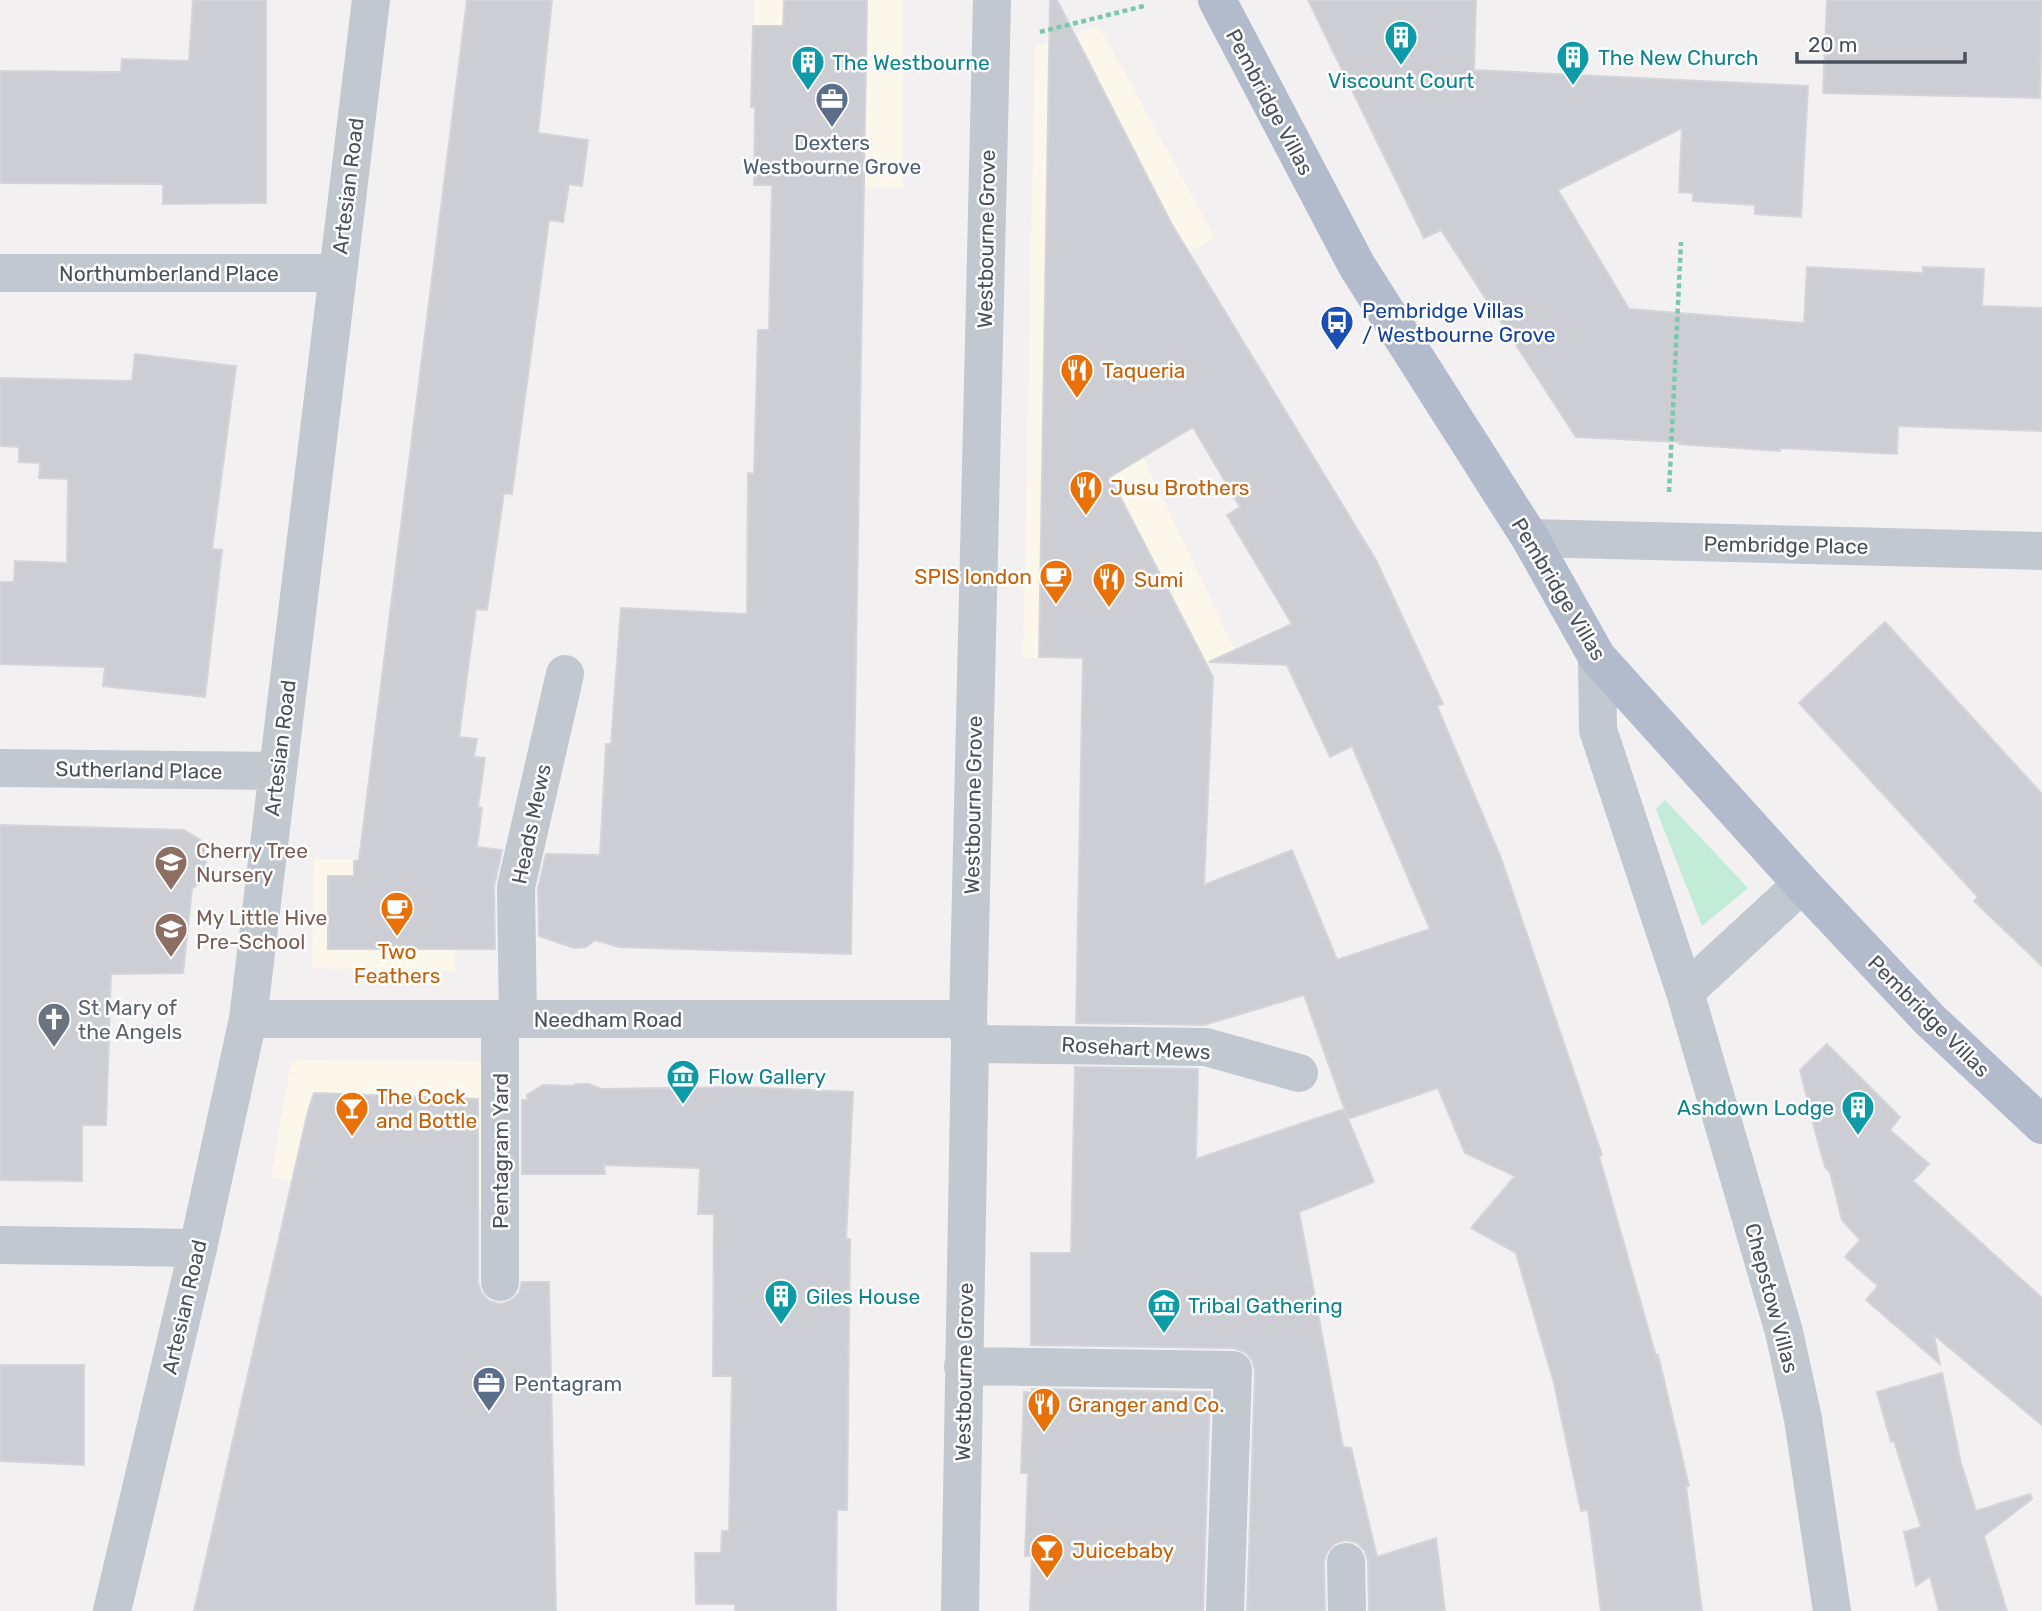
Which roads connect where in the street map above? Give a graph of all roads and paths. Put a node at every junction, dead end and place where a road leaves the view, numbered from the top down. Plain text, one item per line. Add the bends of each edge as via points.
1 (371, 0) edge
2 (992, 0) edge
3 (1217, 0) edge
4 (1144, 6) dead end
5 (1034, 34) dead end
6 (1681, 243) dead end
7 (338, 272) junction
8 (0, 273) edge
9 (1530, 538) junction
10 (1668, 542) junction
11 (2042, 551) edge
12 (1597, 657) junction
13 (565, 674) dead end
14 (0, 768) edge
15 (278, 771) junction
16 (1802, 884) junction
17 (1685, 992) junction
18 (248, 1019) junction
19 (509, 1019) junction
20 (969, 1032) junction
21 (1299, 1073) dead end
22 (2042, 1125) edge
23 (0, 1245) edge
24 (198, 1248) junction
25 (500, 1282) dead end
26 (963, 1366) junction
27 (1346, 1562) dead end
28 (112, 1611) edge
29 (960, 1611) edge
30 (1225, 1611) edge
31 (1346, 1611) edge
32 (1832, 1611) edge

1 - 7 street, Artesian Road
2 - 20 street, Westbourne Grove
3 - 9 main road, Pembridge Villas via 1357,266
4 - 5 path
6 - 10 path
7 - 8 street, Northumberland Place
7 - 15 street, Artesian Road
9 - 10 street, Pembridge Place
9 - 12 main road, Pembridge Villas
10 - 11 street, Pembridge Place
12 - 16 main road, Pembridge Villas
12 - 17 street, Chepstow Villas via 1598,730
13 - 19 street, Heads Mews via 516,887
14 - 15 street, Sutherland Place
15 - 18 street, Artesian Road
16 - 17 street
16 - 22 main road, Pembridge Villas via 1930,1020
17 - 32 street, Chepstow Villas via 1784,1332 1803,1419
18 - 19 street, Needham Road
18 - 24 street, Artesian Road
19 - 20 street, Needham Road
19 - 25 street, Pentagram Yard
20 - 21 street, Rosehart Mews via 1206,1047
20 - 26 street, Westbourne Grove
23 - 24 street
24 - 28 street, Artesian Road
26 - 29 street, Westbourne Grove
26 - 30 street via 1233,1370
27 - 31 street

